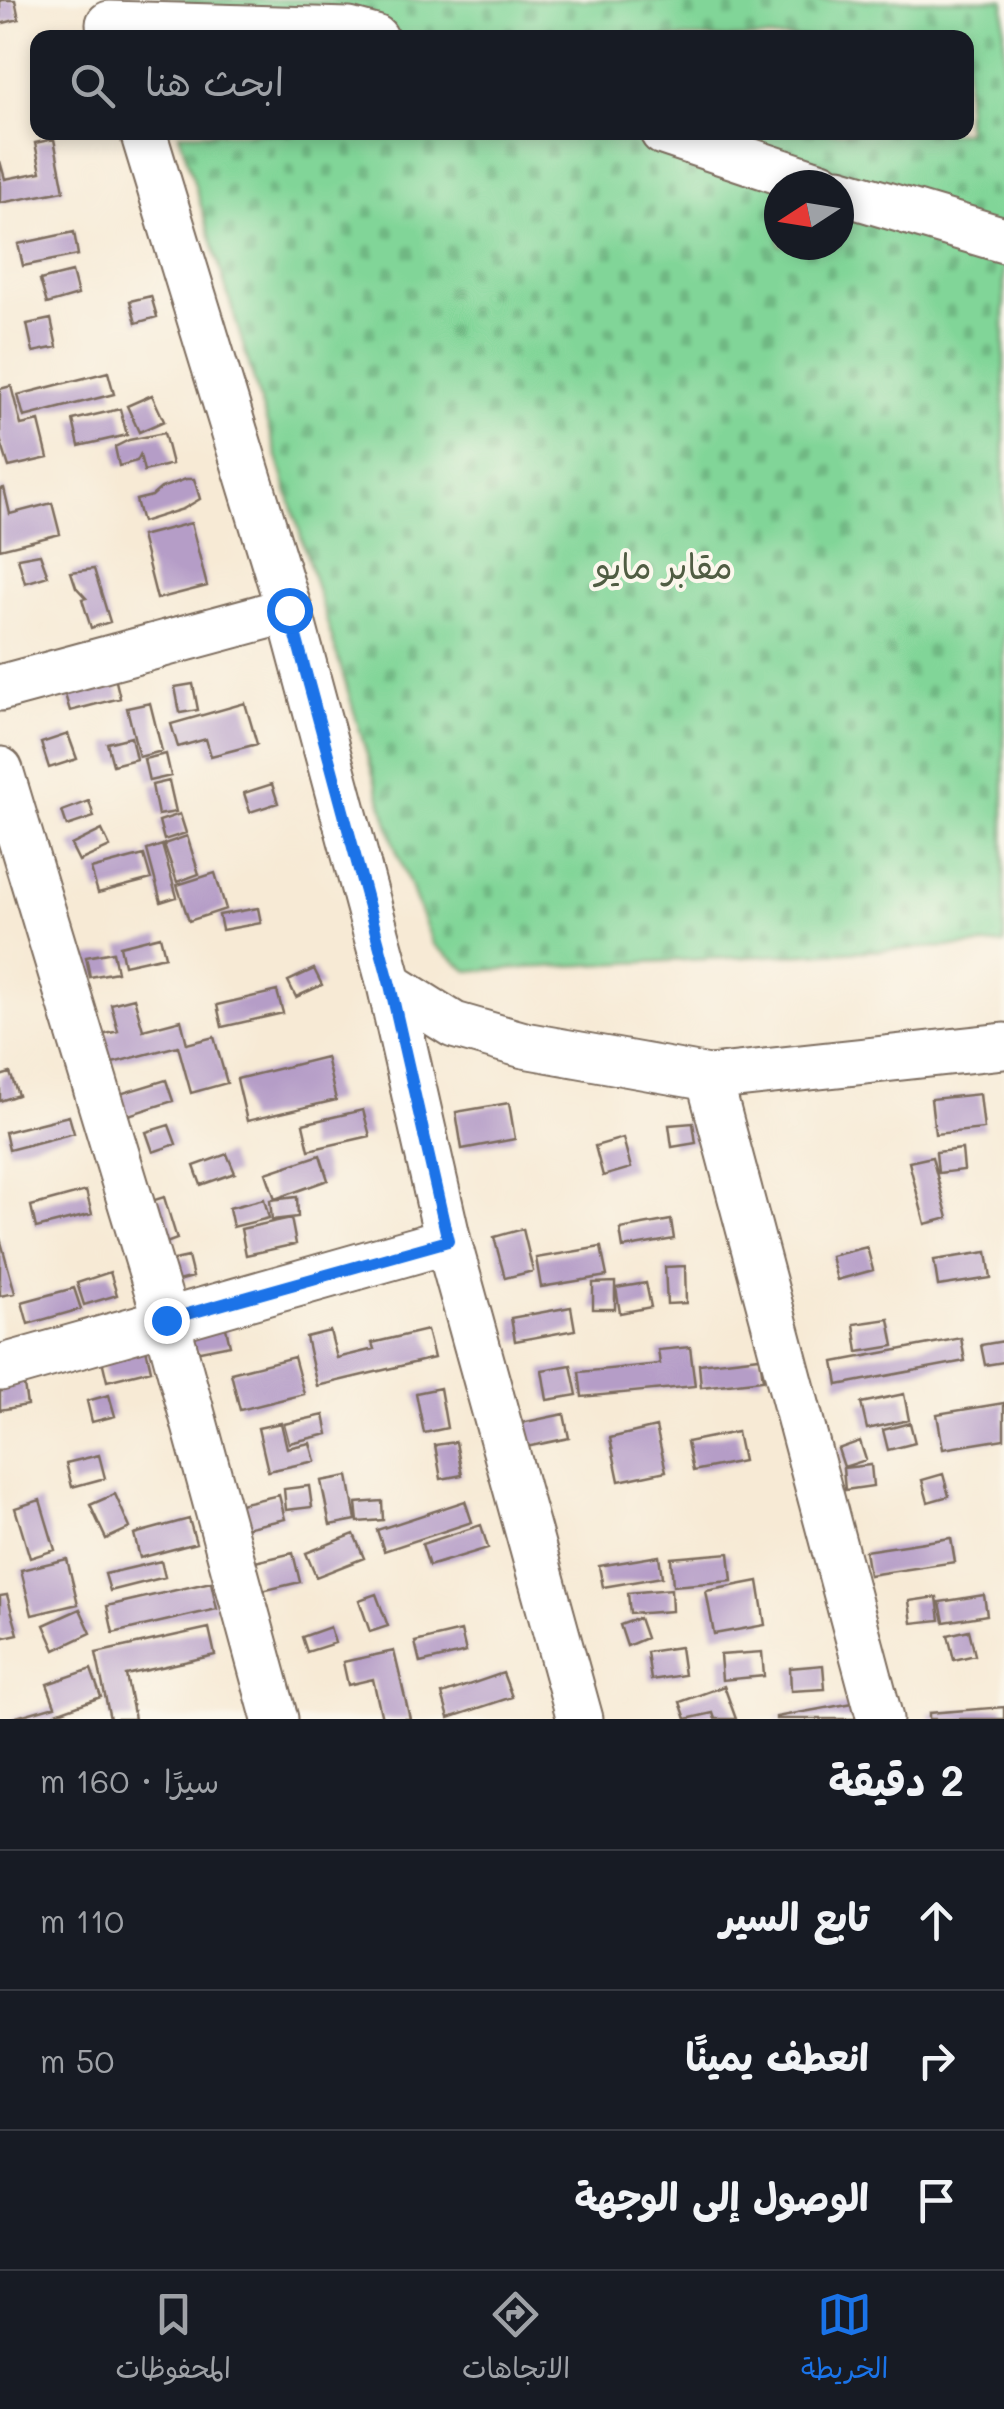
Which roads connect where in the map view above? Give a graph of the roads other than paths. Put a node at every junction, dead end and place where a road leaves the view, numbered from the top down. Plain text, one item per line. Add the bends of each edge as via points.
1 (108, 20) edge
2 (327, 30) edge
3 (144, 140) edge
4 (687, 140) edge
5 (776, 170) edge
6 (854, 195) edge
7 (1004, 240) edge
8 (289, 610) junction
9 (0, 688) edge
10 (0, 770) edge
11 (390, 985) junction
12 (1004, 1046) edge
13 (709, 1078) junction
14 (448, 1241) junction
15 (166, 1320) junction
16 (0, 1368) edge
17 (275, 1719) edge
18 (580, 1719) edge
19 (880, 1719) edge

1 - 2 street
3 - 8 street
4 - 5 street
6 - 7 street
8 - 9 street
8 - 11 street
10 - 15 street
11 - 13 street via 454,1024 524,1045
11 - 14 street
12 - 13 street
13 - 19 street
14 - 15 street
14 - 18 street
15 - 16 street
15 - 17 street

